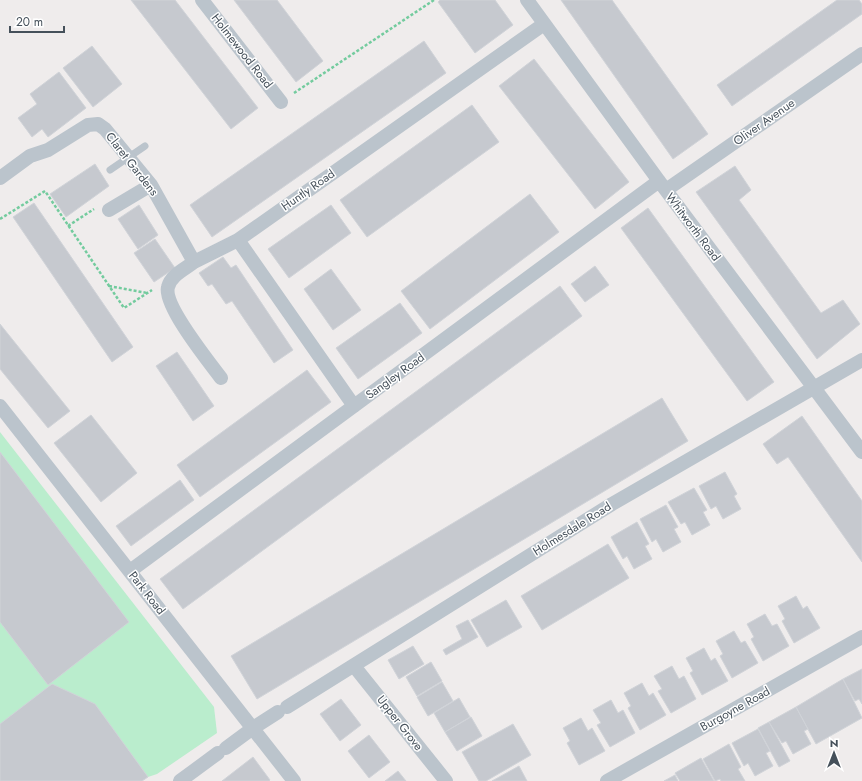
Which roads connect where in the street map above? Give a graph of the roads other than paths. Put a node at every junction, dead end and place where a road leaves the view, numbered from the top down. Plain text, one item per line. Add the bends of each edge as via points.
1 (202, 0) edge
2 (527, 0) edge
3 (544, 24) junction
4 (862, 54) edge
5 (281, 102) road end
6 (145, 146) dead end
7 (128, 157) junction
8 (110, 170) dead end
9 (0, 178) edge
10 (151, 185) junction
11 (662, 186) junction
12 (109, 210) road end
13 (238, 240) junction
14 (194, 262) junction
15 (862, 360) edge
16 (221, 378) dead end
17 (814, 387) junction
18 (0, 406) edge
19 (354, 406) junction
20 (862, 452) edge
21 (130, 571) junction
22 (862, 637) edge
23 (354, 666) junction
24 (253, 728) junction
25 (180, 781) edge
26 (294, 781) edge
27 (446, 781) edge
28 (607, 781) edge

1 - 5 street, Holmewood Road
2 - 3 street, Whitworth Road
3 - 11 street, Whitworth Road
3 - 13 street, Huntly Road
4 - 11 street, Oliver Avenue
6 - 7 lane
7 - 8 lane
7 - 9 street, Claret Gardens via 105,129 98,124 88,125 48,150 30,156
7 - 10 street, Claret Gardens
10 - 12 street
10 - 14 street, Claret Gardens
11 - 17 street, Whitworth Road
11 - 19 street, Sangley Road
13 - 14 street
13 - 19 street
14 - 16 street via 174,277 168,287 168,297 174,311
15 - 17 street, Holmesdale Road
17 - 20 street, Whitworth Road
17 - 23 street, Holmesdale Road via 612,504
18 - 21 street, Park Road
19 - 21 street, Sangley Road
21 - 24 street, Park Road
22 - 28 street, Burgoyne Road
23 - 24 street, Holmesdale Road
23 - 27 street, Upper Grove
24 - 25 street, Holmesdale Road
24 - 26 street, Park Road

